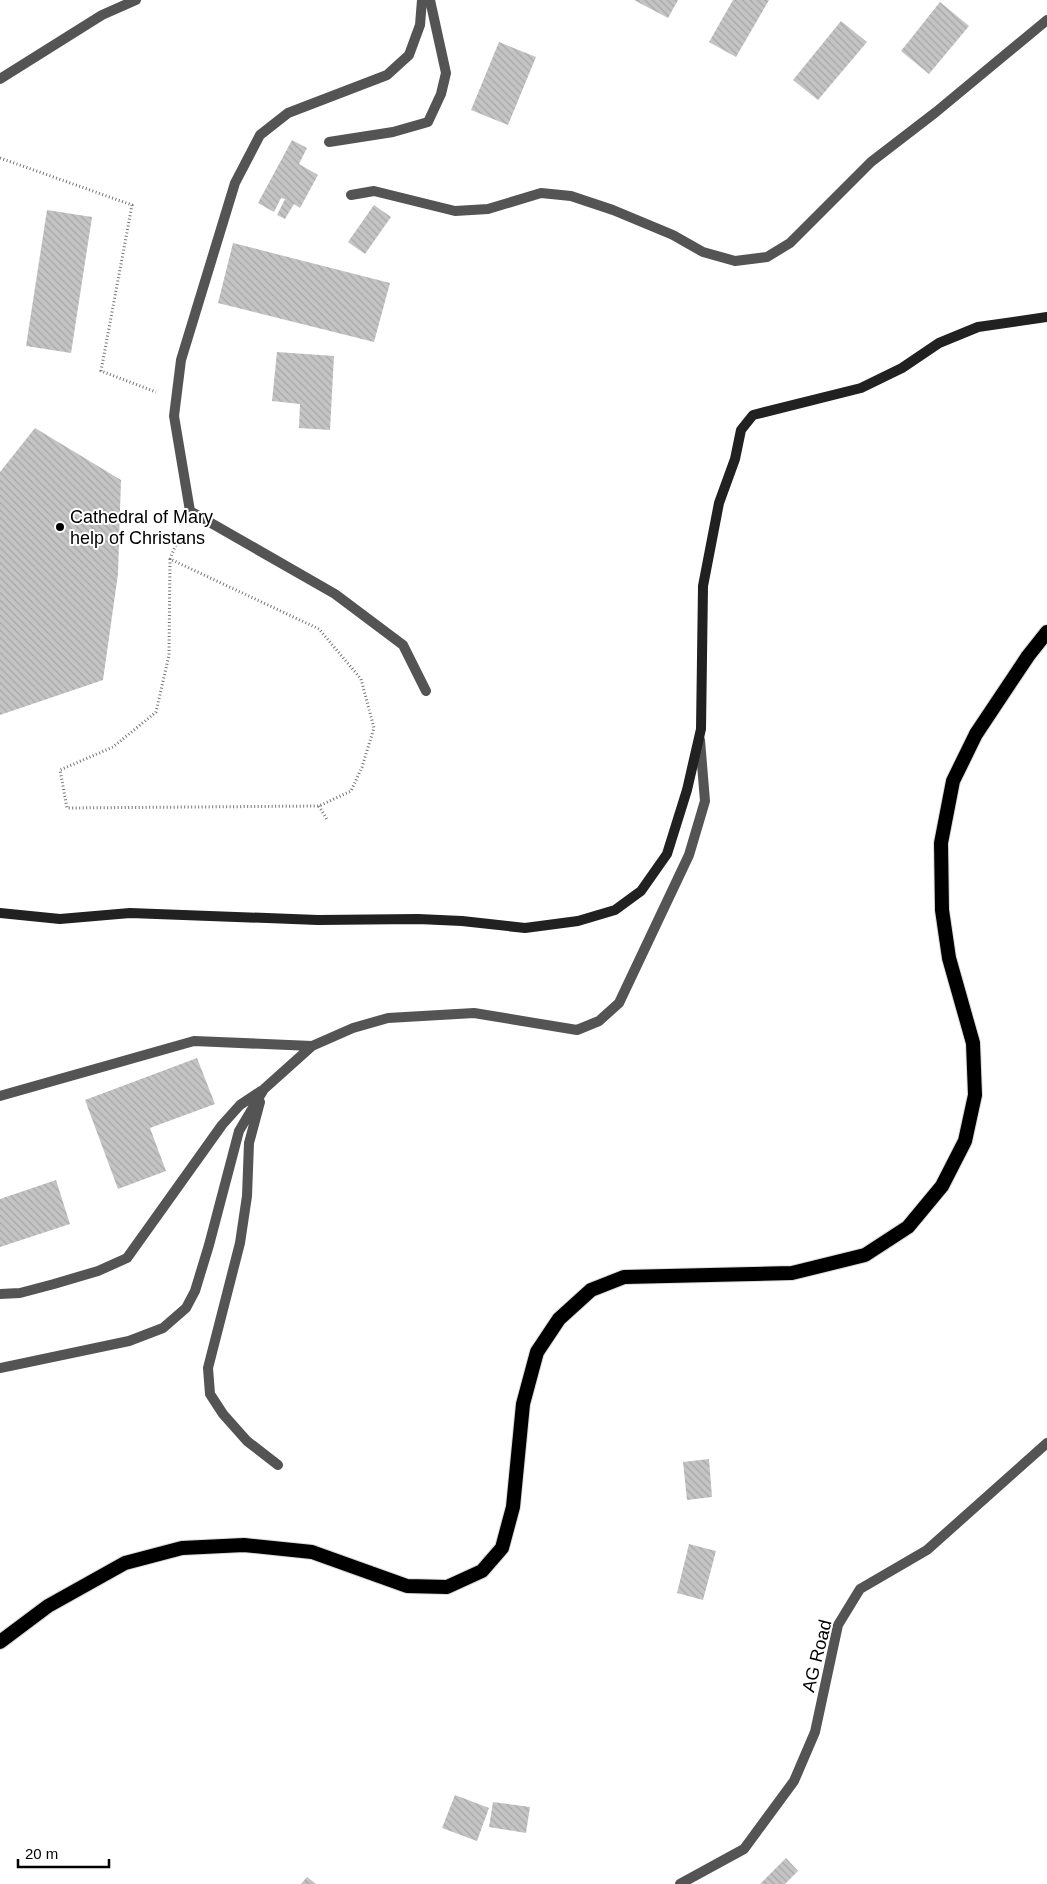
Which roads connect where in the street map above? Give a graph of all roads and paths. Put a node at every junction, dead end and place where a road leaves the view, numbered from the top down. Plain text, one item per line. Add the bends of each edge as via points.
1 (136, 0) edge
2 (422, 0) edge
3 (430, 0) edge
4 (1047, 20) edge
5 (0, 78) edge
6 (329, 142) dead end
7 (0, 158) edge
8 (351, 195) dead end
9 (1047, 317) edge
10 (176, 400) junction
11 (190, 511) junction
12 (170, 559) junction
13 (1047, 632) edge
14 (426, 691) dead end
15 (699, 737) junction
16 (320, 806) junction
17 (328, 821) dead end
18 (0, 914) edge
19 (312, 1046) junction
20 (264, 1089) junction
21 (0, 1096) edge
22 (0, 1294) edge
23 (0, 1368) edge
24 (1047, 1442) edge
25 (278, 1465) dead end
26 (0, 1642) edge
27 (680, 1884) edge

1 - 5 street via 102,15
2 - 10 street via 420,25 409,55 387,75 288,113 260,135 235,183 180,360
3 - 6 street via 446,73 442,94 428,122 393,132
4 - 8 street via 871,162 790,242 766,258 735,261 703,252 622,214 571,196 541,193 488,209 455,212 374,192
7 - 10 path via 132,205 101,371
9 - 15 main road via 978,328 939,343 902,368 861,388 753,415 741,430 735,459 719,503 702,586
10 - 11 street via 174,416
11 - 12 path
11 - 14 street via 335,594 402,645
12 - 16 path via 319,629 361,679 374,728 362,767 351,791
12 - 16 path via 169,655 156,712 113,747 60,770 67,808
13 - 26 highway via 976,734 953,781 941,843 942,910 949,958 973,1043 974,1094 965,1141 942,1186 908,1227 865,1255 792,1273 624,1277 591,1290 559,1319 538,1352 523,1404 514,1507 502,1548 482,1571 447,1586 407,1586 312,1552 244,1545 182,1548 125,1563 48,1606
15 - 18 main road via 667,854 641,891 615,910 578,921 525,928 418,919 318,920 130,913 60,918
15 - 19 street via 705,801 690,855 619,1003 599,1021 576,1030 474,1013 388,1018 353,1028
16 - 17 path
19 - 20 street
19 - 21 street via 194,1041
20 - 22 street via 240,1106 222,1125 127,1258 98,1271 54,1284 20,1293
20 - 23 street via 239,1131 195,1292 186,1308 163,1328 129,1341
20 - 25 street via 250,1143 240,1243 208,1368 210,1394 223,1414 247,1441
24 - 27 street, AG Road via 926,1550 860,1589 838,1625 815,1732 794,1781 744,1849

